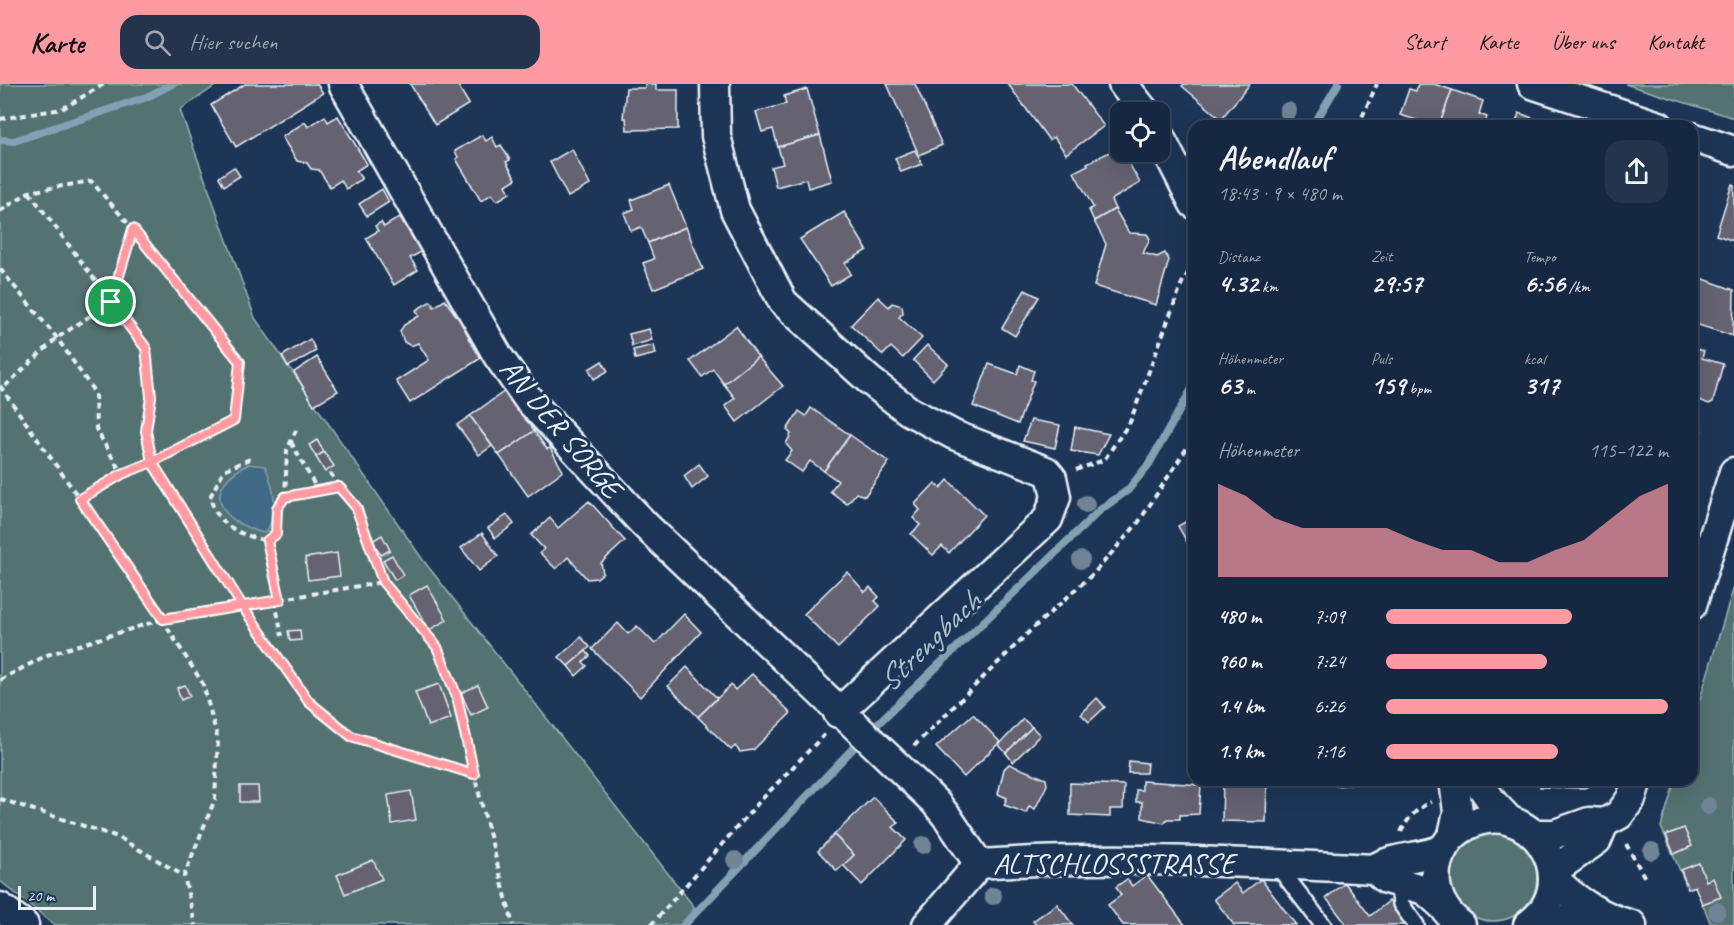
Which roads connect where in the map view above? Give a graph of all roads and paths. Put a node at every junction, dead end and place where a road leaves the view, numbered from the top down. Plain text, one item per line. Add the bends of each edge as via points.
1 (104, 84) edge
2 (343, 84) edge
3 (715, 84) edge
4 (1123, 84) edge
5 (1377, 84) edge
6 (1532, 84) edge
7 (1136, 102) edge
8 (0, 119) edge
9 (1361, 120) edge
10 (1641, 120) edge
11 (1698, 139) edge
12 (1734, 151) edge
13 (1170, 157) edge
14 (29, 192) junction
15 (1188, 192) edge
16 (0, 211) edge
17 (133, 229) junction
18 (0, 269) edge
19 (1188, 273) edge
20 (111, 302) junction
21 (57, 338) junction
22 (1, 388) edge
23 (297, 428) dead end
24 (291, 441) junction
25 (1188, 446) edge
26 (250, 459) dead end
27 (152, 462) junction
28 (1097, 462) dead end
29 (330, 472) dead end
30 (1734, 472) edge
31 (122, 474) junction
32 (339, 487) junction
33 (318, 491) junction
34 (285, 497) junction
35 (80, 499) junction
36 (267, 541) junction
37 (383, 582) junction
38 (1698, 586) edge
39 (278, 600) junction
40 (243, 607) junction
41 (163, 619) junction
42 (282, 636) dead end
43 (0, 680) edge
44 (842, 716) junction
45 (891, 762) junction
46 (474, 774) junction
47 (1458, 786) edge
48 (1462, 786) edge
49 (1465, 786) edge
50 (1635, 786) edge
51 (0, 799) edge
52 (1604, 824) junction
53 (1522, 827) junction
54 (1448, 842) junction
55 (1626, 844) dead end
56 (979, 864) junction
57 (1276, 864) junction
58 (1390, 870) junction
59 (1553, 874) junction
60 (184, 876) junction
61 (1645, 878) dead end
62 (0, 907) edge
63 (1452, 916) edge
64 (1533, 921) edge
65 (1620, 922) edge
66 (24, 925) edge
67 (195, 925) edge
68 (513, 925) edge
69 (651, 925) edge
70 (927, 925) edge
71 (1323, 925) edge
72 (1416, 925) edge

1 - 8 path via 62,109
2 - 44 street, AN DER SORGE via 498,356 528,399 644,524
3 - 44 street via 716,136 735,210 783,302 909,411 954,435 1046,471 1055,486 1056,497 1048,519
4 - 7 street
5 - 9 path
6 - 10 street
11 - 12 street
13 - 15 street
14 - 16 path
14 - 17 path via 91,181
14 - 20 path
17 - 20 path
17 - 27 path via 240,362 234,420
18 - 21 path
19 - 28 path via 1130,422 1104,460
20 - 21 path
20 - 27 path via 146,348 151,397 146,431
21 - 22 path
21 - 31 path via 95,393 96,429
22 - 35 path
23 - 24 path
24 - 33 path
24 - 34 path via 286,450
25 - 45 path via 1138,523 1094,573
26 - 36 path via 224,470 210,497 215,513 230,529
27 - 31 path
27 - 40 path
29 - 32 path
30 - 38 street
31 - 35 path
32 - 33 path
32 - 37 path via 356,507
33 - 34 path
34 - 36 path via 277,508 276,534
35 - 41 path
36 - 39 path
37 - 39 path
37 - 46 path via 437,647 457,697
39 - 40 path
39 - 42 path
40 - 41 path
40 - 46 path via 309,702 351,736
41 - 43 path via 46,655
41 - 60 path via 203,684 218,740 215,798
44 - 45 street, ALTSCHLOSSSTRASSE
44 - 69 path via 760,801
45 - 56 street, ALTSCHLOSSSTRASSE via 948,818
46 - 68 path
47 - 58 path via 1422,806 1406,821 1396,840
48 - 54 street
49 - 53 street
50 - 52 street via 1631,799 1618,815
51 - 60 path via 118,837
52 - 53 street, ALTSCHLOSSSTRASSE via 1589,822 1555,834
52 - 59 street via 1597,840
53 - 54 street, ALTSCHLOSSSTRASSE via 1484,819 1467,825
53 - 59 street via 1544,847
54 - 58 street, ALTSCHLOSSSTRASSE via 1429,855
54 - 63 street via 1436,874 1437,891
55 - 61 path
56 - 57 street, ALTSCHLOSSSTRASSE via 1041,860
56 - 70 street
57 - 58 street, ALTSCHLOSSSTRASSE
57 - 71 lane
58 - 63 street, ALTSCHLOSSSTRASSE via 1425,890
58 - 72 lane via 1401,904
59 - 64 street via 1550,894
59 - 65 street via 1565,890
60 - 67 path
62 - 66 street
64 - 65 street

